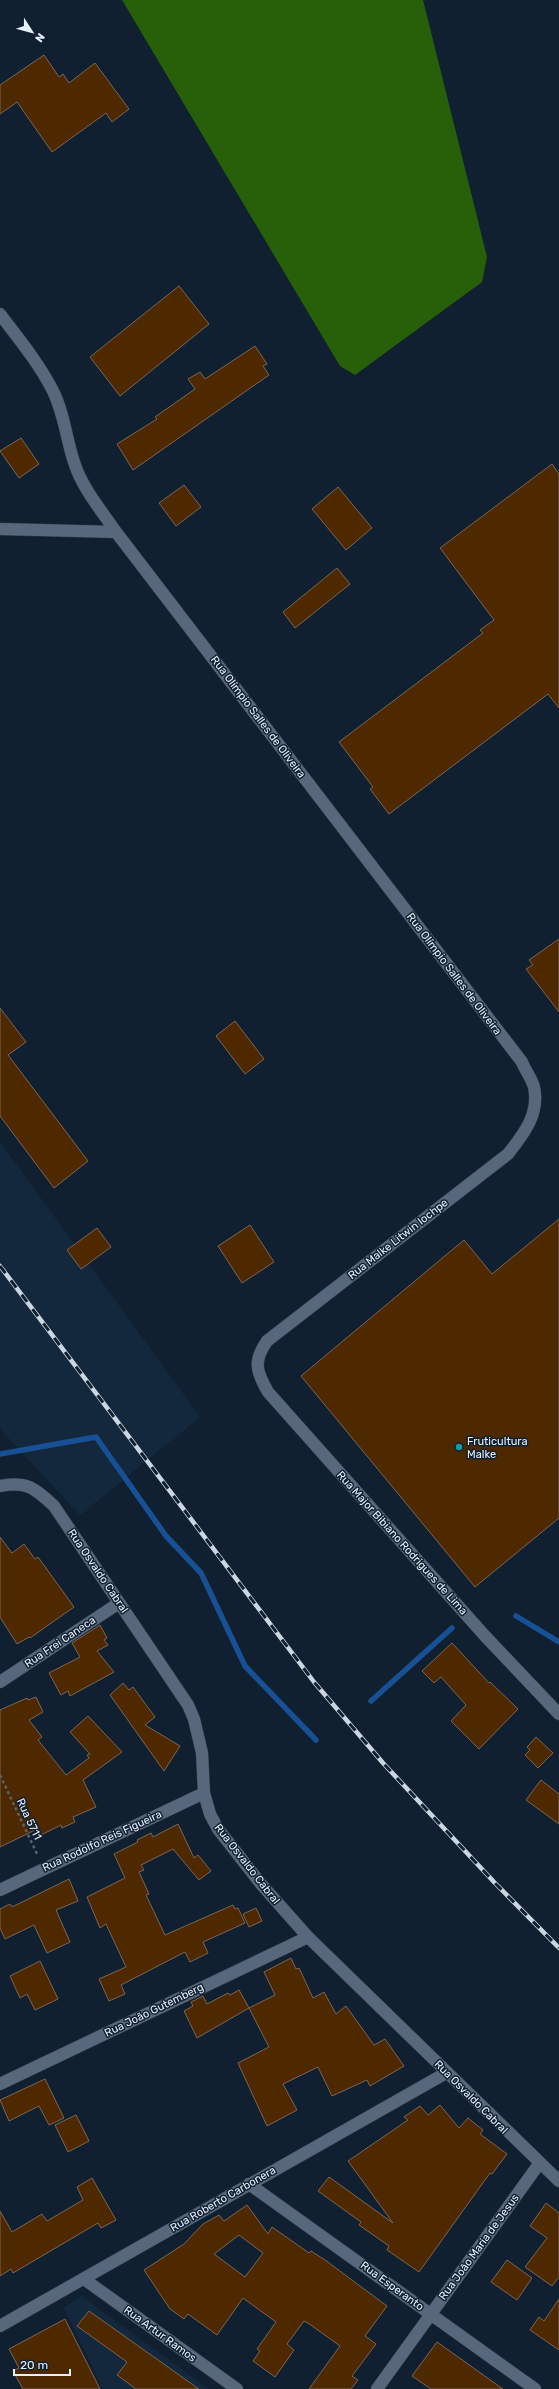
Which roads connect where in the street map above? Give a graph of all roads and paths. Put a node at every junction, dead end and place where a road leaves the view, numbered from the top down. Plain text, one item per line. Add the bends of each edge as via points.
1 (0, 314) edge
2 (0, 530) edge
3 (116, 532) junction
4 (534, 1108) joint
5 (257, 1364) joint
6 (0, 1486) edge
7 (119, 1603) junction
8 (0, 1682) edge
9 (559, 1714) edge
10 (0, 1775) edge
11 (204, 1792) junction
12 (44, 1869) junction
13 (0, 1890) edge
14 (308, 1936) junction
15 (446, 2072) junction
16 (0, 2084) edge
17 (539, 2164) junction
18 (559, 2181) edge
19 (250, 2184) junction
20 (84, 2279) junction
21 (431, 2314) junction
22 (0, 2326) edge
23 (237, 2389) edge
24 (377, 2389) edge
25 (535, 2389) edge

1 - 3 street, Rua Olímpio Salles de Oliveira via 38,364 53,390 74,462 83,483
2 - 3 street
3 - 4 street, Rua Olímpio Salles de Oliveira via 522,1062 534,1087
4 - 5 street, Rua Malke Litwin Iochpe via 527,1130 508,1154 267,1341 259,1352
5 - 9 street, Rua Major Bibiano Rodrigues de Lima via 260,1378 268,1392 485,1636
6 - 7 street, Rua Osvaldo Cabral via 16,1483 30,1486 54,1506
7 - 8 street, Rua Frei Caneca
7 - 11 street, Rua Osvaldo Cabral via 188,1704 200,1743
10 - 12 path, Rua 5711
11 - 12 street, Rua Rodolfo Reis Figueira
11 - 14 street, Rua Osvaldo Cabral via 210,1814 218,1829 261,1884
12 - 13 street, Rua Rodolfo Reis Figueira
14 - 15 street, Rua Osvaldo Cabral
14 - 16 street, Rua João Gutemberg
15 - 17 street, Rua Osvaldo Cabral
15 - 19 street, Rua Roberto Carbonera
17 - 18 street, Rua Osvaldo Cabral
17 - 21 street, Rua João Maria de Jesus
19 - 20 street, Rua Roberto Carbonera
19 - 21 street, Rua Esperanto
20 - 22 street, Rua Roberto Carbonera
20 - 23 street, Rua Artur Ramos
21 - 24 street, Rua João Maria de Jesus
21 - 25 street, Rua Esperanto

